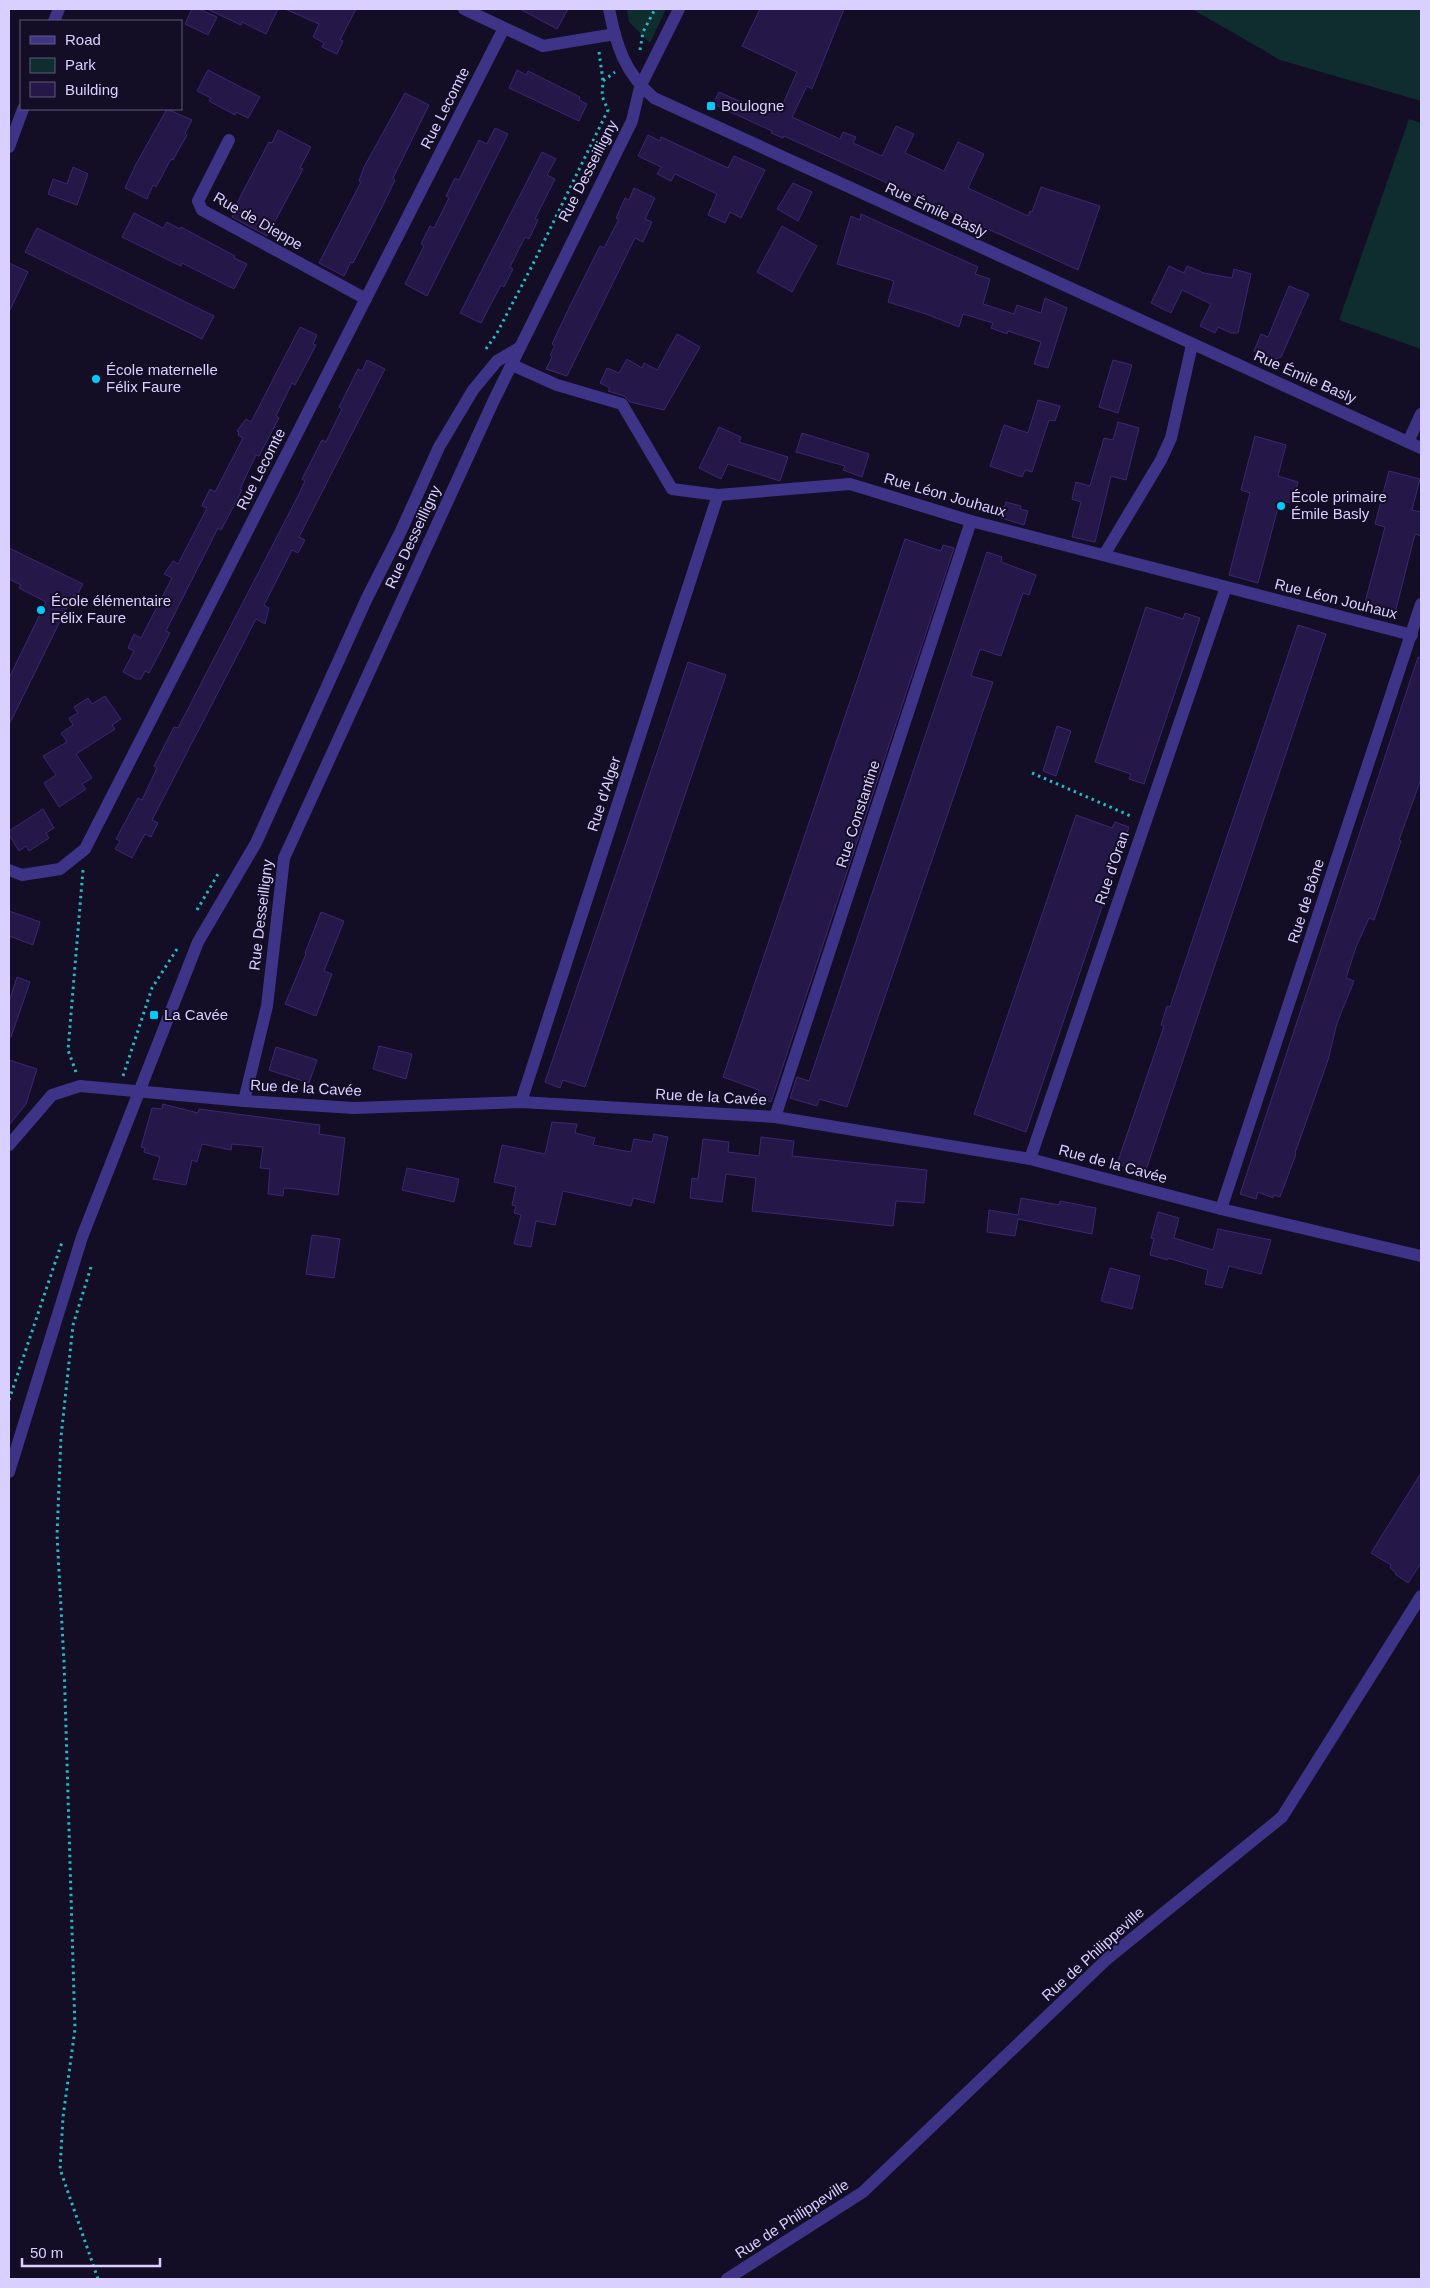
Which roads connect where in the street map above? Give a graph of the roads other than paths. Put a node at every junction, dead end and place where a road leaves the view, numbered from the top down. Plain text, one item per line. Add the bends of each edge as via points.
1 (464, 9) edge
2 (609, 9) edge
3 (679, 9) edge
4 (504, 28) junction
5 (615, 34) junction
6 (640, 87) junction
7 (23, 110) edge
8 (229, 140) dead end
9 (9, 147) edge
10 (366, 299) junction
11 (1192, 345) junction
12 (519, 348) junction
13 (512, 365) junction
14 (1421, 414) edge
15 (1408, 442) junction
16 (1421, 448) edge
17 (718, 495) junction
18 (971, 521) junction
19 (1104, 555) junction
20 (1226, 587) junction
21 (1421, 604) edge
22 (1412, 635) junction
23 (9, 870) edge
24 (139, 1092) junction
25 (244, 1101) junction
26 (521, 1102) junction
27 (775, 1117) junction
28 (9, 1145) edge
29 (1030, 1159) junction
30 (1221, 1209) junction
31 (1421, 1256) edge
32 (9, 1472) edge
33 (1421, 1596) edge
34 (727, 2279) edge

1 - 4 street
2 - 5 street, Rue Émile Basly
3 - 6 street, Rue Desseilligny
4 - 5 street via 543,46
4 - 10 street, Rue Lecomte
5 - 6 street, Rue Émile Basly via 626,66
6 - 11 street, Rue Émile Basly via 672,108
6 - 12 street, Rue Desseilligny via 632,121
7 - 9 street
8 - 10 street, Rue de Dieppe via 198,201 202,210
10 - 23 street, Rue Lecomte via 85,849 60,869 22,875
11 - 15 street, Rue Émile Basly
11 - 19 street via 1171,438
12 - 13 street, Rue Desseilligny
12 - 24 street via 498,361 473,390 439,447 256,843 198,942
13 - 17 street, Rue Léon Jouhaux via 557,385 622,404 672,489
13 - 25 street, Rue Desseilligny via 284,858 267,1006
14 - 15 street
15 - 16 street, Rue Émile Basly
17 - 18 street, Rue Léon Jouhaux via 850,484
17 - 26 street, Rue d'Alger
18 - 19 street, Rue Léon Jouhaux
18 - 27 street, Rue Constantine
19 - 20 street, Rue Léon Jouhaux
20 - 22 street, Rue Léon Jouhaux
20 - 29 street, Rue d'Oran
21 - 22 street, Rue de Bône
22 - 30 street, Rue de Bône
24 - 25 street, Rue de la Cavée
24 - 28 street, Rue de la Cavée via 80,1086 52,1095
24 - 32 street via 82,1237
25 - 26 street, Rue de la Cavée via 354,1108
26 - 27 street, Rue de la Cavée
27 - 29 street, Rue de la Cavée
29 - 30 street, Rue de la Cavée
30 - 31 street, Rue de la Cavée
33 - 34 street, Rue de Philippeville via 1282,1817 1107,1959 863,2192

